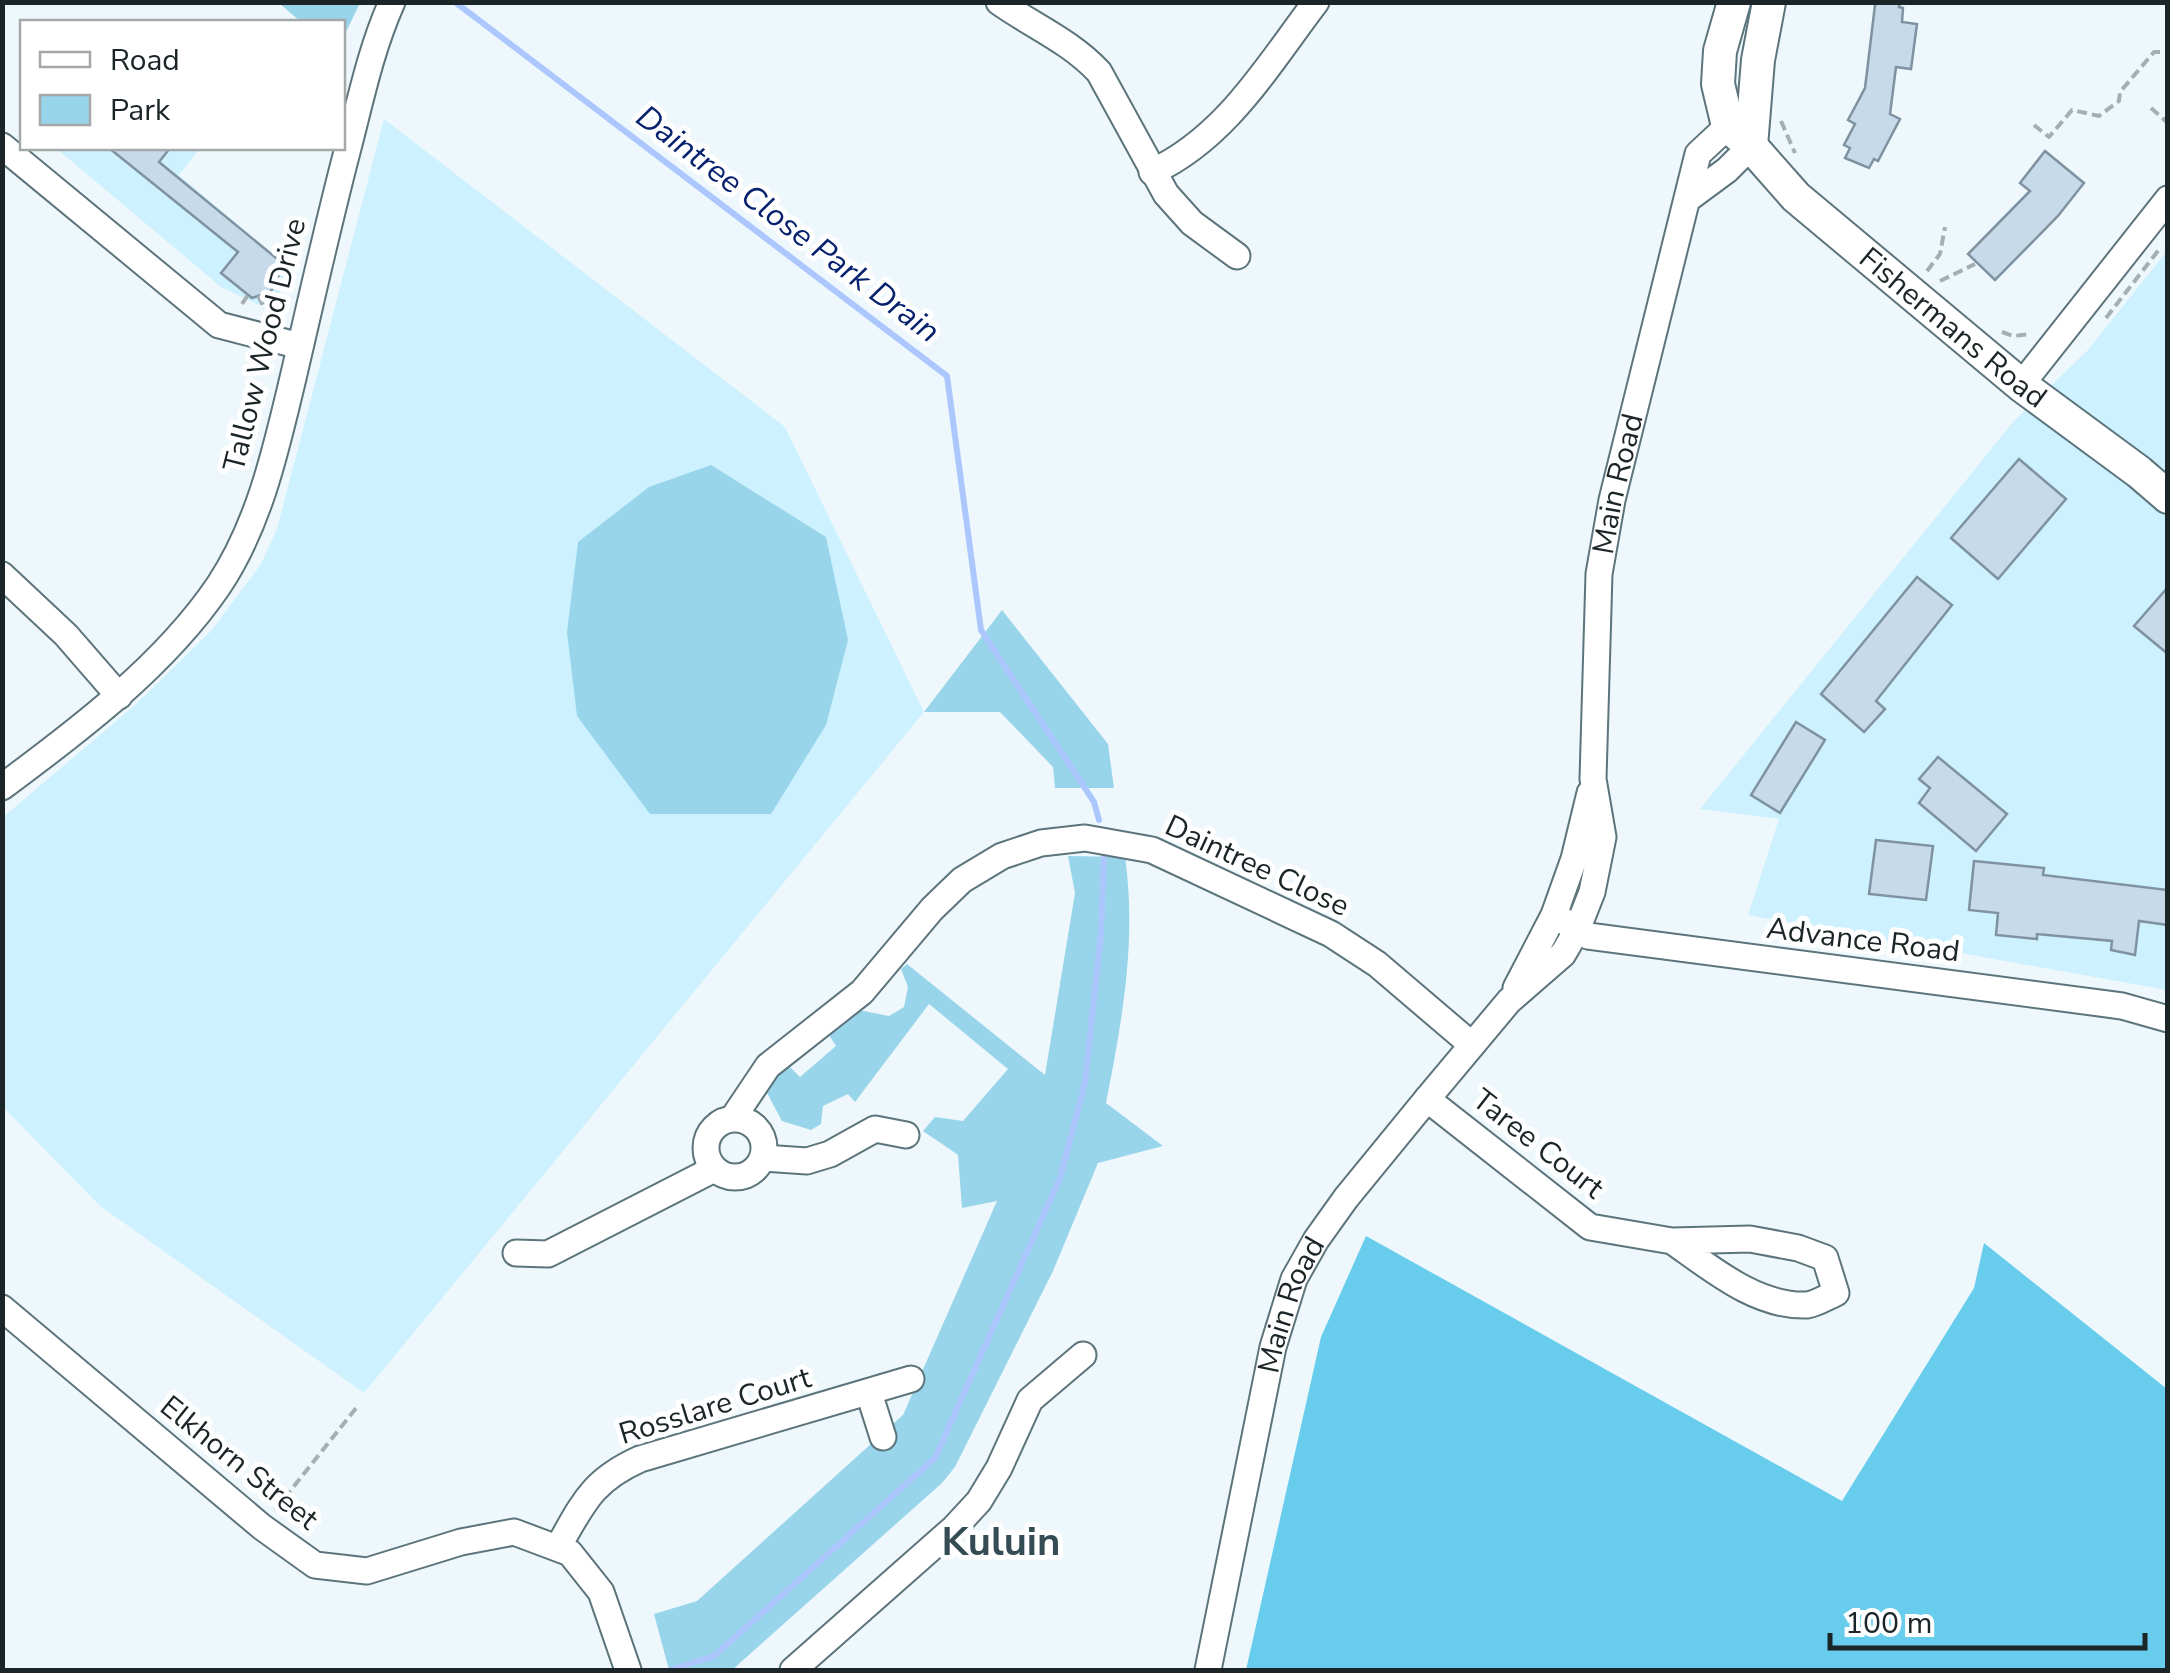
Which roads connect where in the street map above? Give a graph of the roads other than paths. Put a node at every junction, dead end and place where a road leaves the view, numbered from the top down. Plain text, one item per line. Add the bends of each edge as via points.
1 (392, 2) edge
2 (1316, 2) edge
3 (1734, 2) edge
4 (1769, 2) edge
5 (1016, 7) edge
6 (1754, 125) junction
7 (2, 146) edge
8 (1152, 172) junction
9 (2168, 199) edge
10 (1237, 256) dead end
11 (300, 346) junction
12 (2021, 385) junction
13 (2168, 498) edge
14 (2, 575) edge
15 (118, 696) junction
16 (1594, 779) junction
17 (2, 787) edge
18 (1554, 915) junction
19 (1577, 930) junction
20 (1510, 1002) junction
21 (2168, 1020) edge
22 (1472, 1045) junction
23 (1427, 1099) junction
24 (734, 1118) junction
25 (906, 1135) dead end
26 (763, 1158) junction
27 (714, 1168) junction
28 (1672, 1241) junction
29 (516, 1253) dead end
30 (2, 1308) edge
31 (1083, 1355) dead end
32 (911, 1379) dead end
33 (869, 1393) junction
34 (883, 1437) dead end
35 (558, 1547) junction
36 (628, 1670) edge
37 (794, 1670) edge
38 (1208, 1670) edge

1 - 11 street, Tallow Wood Drive via 376,38
2 - 8 street via 1226,120
3 - 6 main road via 1718,84
4 - 6 main road
5 - 8 street via 1099,72
6 - 12 main road, Fishermans Road via 1796,197
6 - 16 street, Main Road via 1727,170 1689,198 1612,500 1598,574
7 - 11 street via 219,324
8 - 10 street via 1178,210
9 - 12 street
11 - 15 street, Tallow Wood Drive via 271,471 220,583
12 - 13 main road, Fishermans Road
14 - 15 street
15 - 17 street, Tallow Wood Drive
16 - 18 street, Main Road
16 - 19 street, Main Road via 1603,837
18 - 19 street, Advance Road
18 - 20 street, Main Road
19 - 20 street, Main Road via 1563,954
19 - 21 street, Advance Road via 2122,1006
20 - 22 street, Main Road
22 - 23 street, Main Road
22 - 24 street, Daintree Close via 1331,934 1152,850 1085,838 1041,843 962,880 862,992 768,1066
23 - 28 street, Taree Court via 1590,1227
23 - 38 street, Main Road via 1346,1198 1294,1278 1273,1348
24 - 26 street via 759,1130
24 - 27 street via 710,1133 706,1152
25 - 26 street via 876,1129 807,1161
26 - 27 street via 741,1177
27 - 29 street via 548,1254
28 - 28 street, Taree Court via 1750,1240 1798,1248 1825,1258 1836,1293 1810,1305 1772,1300 1730,1282
30 - 35 street, Elkhorn Street via 315,1565 367,1571 514,1532
31 - 37 street via 1030,1400 979,1501
32 - 33 street, Rosslare Court
33 - 34 street
33 - 35 street, Rosslare Court via 619,1468 585,1498
35 - 36 street, Elkhorn Street via 602,1592

